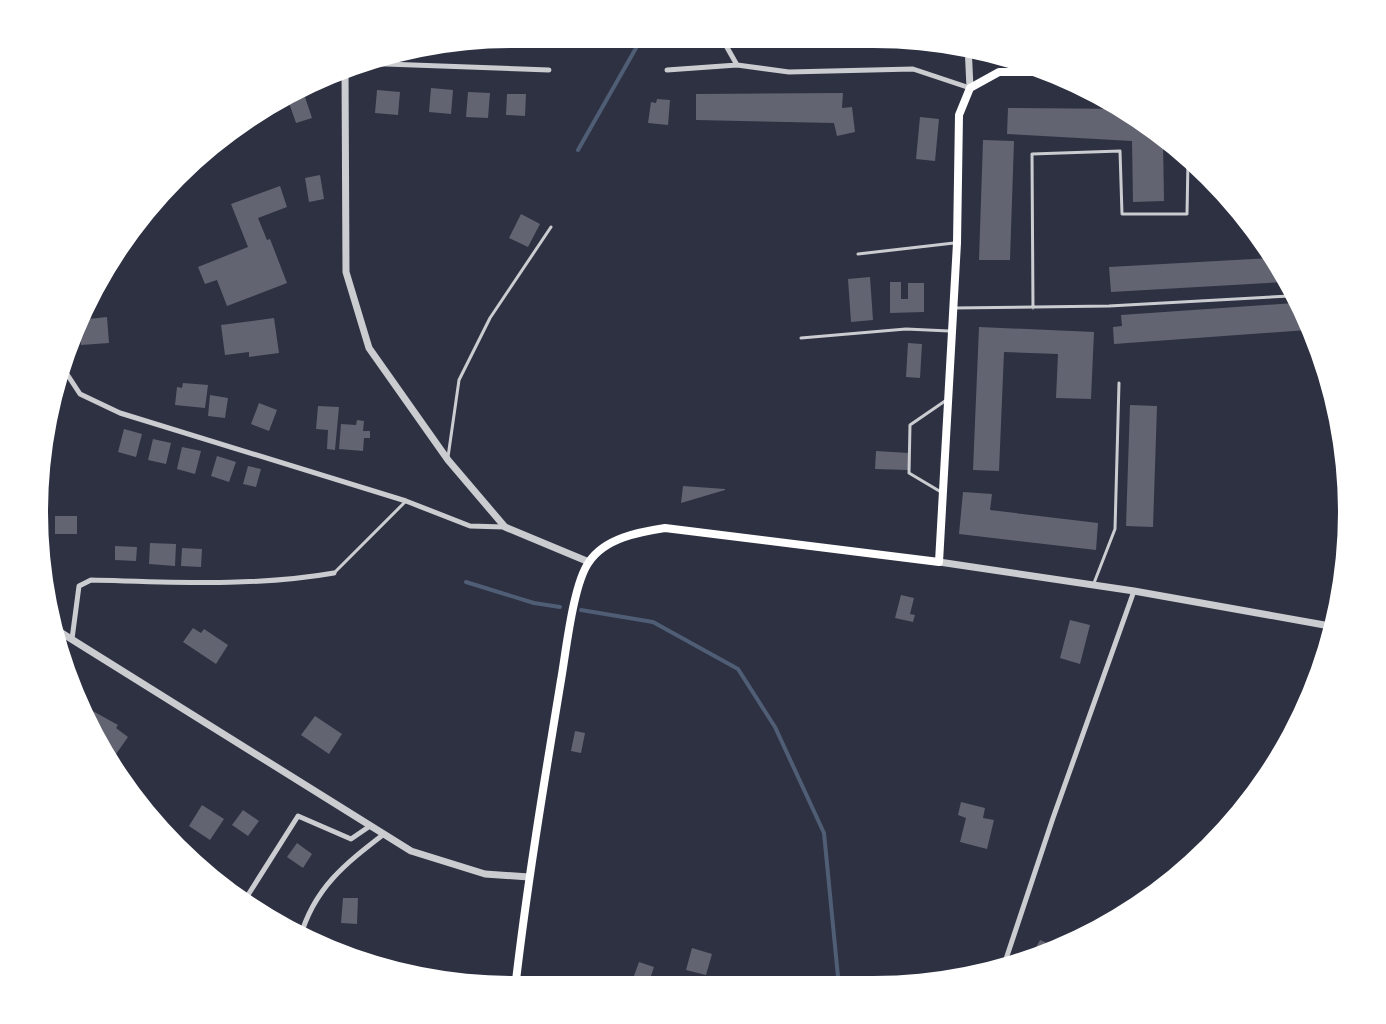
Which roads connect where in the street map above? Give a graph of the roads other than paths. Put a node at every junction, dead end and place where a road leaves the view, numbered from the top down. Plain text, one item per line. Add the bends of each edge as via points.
1 (727, 48) edge
2 (969, 58) edge
3 (391, 64) edge
4 (737, 65) junction
5 (549, 70) dead end
6 (667, 70) dead end
7 (1020, 72) edge
8 (345, 79) edge
9 (970, 88) junction
10 (1188, 170) edge
11 (551, 227) dead end
12 (957, 243) junction
13 (858, 254) dead end
14 (1284, 296) edge
15 (953, 308) junction
16 (1033, 308) junction
17 (952, 331) junction
18 (801, 338) dead end
19 (69, 377) edge
20 (1119, 383) dead end
21 (949, 399) junction
22 (448, 460) junction
23 (943, 493) junction
24 (406, 501) junction
25 (505, 527) junction
26 (589, 562) junction
27 (939, 562) junction
28 (334, 573) joint
29 (1093, 585) junction
30 (1134, 591) junction
31 (1324, 625) edge
32 (65, 635) edge
33 (72, 639) junction
34 (371, 826) junction
35 (384, 834) junction
36 (529, 877) junction
37 (249, 894) edge
38 (303, 926) edge
39 (1007, 956) edge
40 (517, 976) edge

1 - 4 street
2 - 9 street
3 - 5 street
4 - 6 street
4 - 9 street via 789,72 913,69
7 - 9 main road via 999,72
8 - 22 street via 346,272 369,348
9 - 12 main road via 959,115
10 - 16 lane via 1187,214 1122,214 1120,151 1032,154
11 - 22 lane via 490,318 459,380
12 - 13 lane
12 - 15 main road
14 - 16 lane
15 - 16 lane
15 - 17 main road
17 - 18 lane via 906,329
17 - 21 main road
19 - 24 street via 80,394 120,413
20 - 29 lane via 1115,529
21 - 23 main road
21 - 23 lane via 910,425 909,473
22 - 25 street
23 - 27 main road
24 - 25 street via 470,526
24 - 28 lane
25 - 26 street
26 - 27 main road via 616,540 665,528
26 - 36 main road via 571,618
27 - 29 street
28 - 33 street via 191,583 91,580 79,586
29 - 30 street
30 - 31 street
30 - 39 street
32 - 33 street
33 - 34 street
34 - 35 street
34 - 37 street via 351,839 298,816
35 - 36 street via 411,851 485,874
35 - 38 street via 333,875
36 - 40 main road

